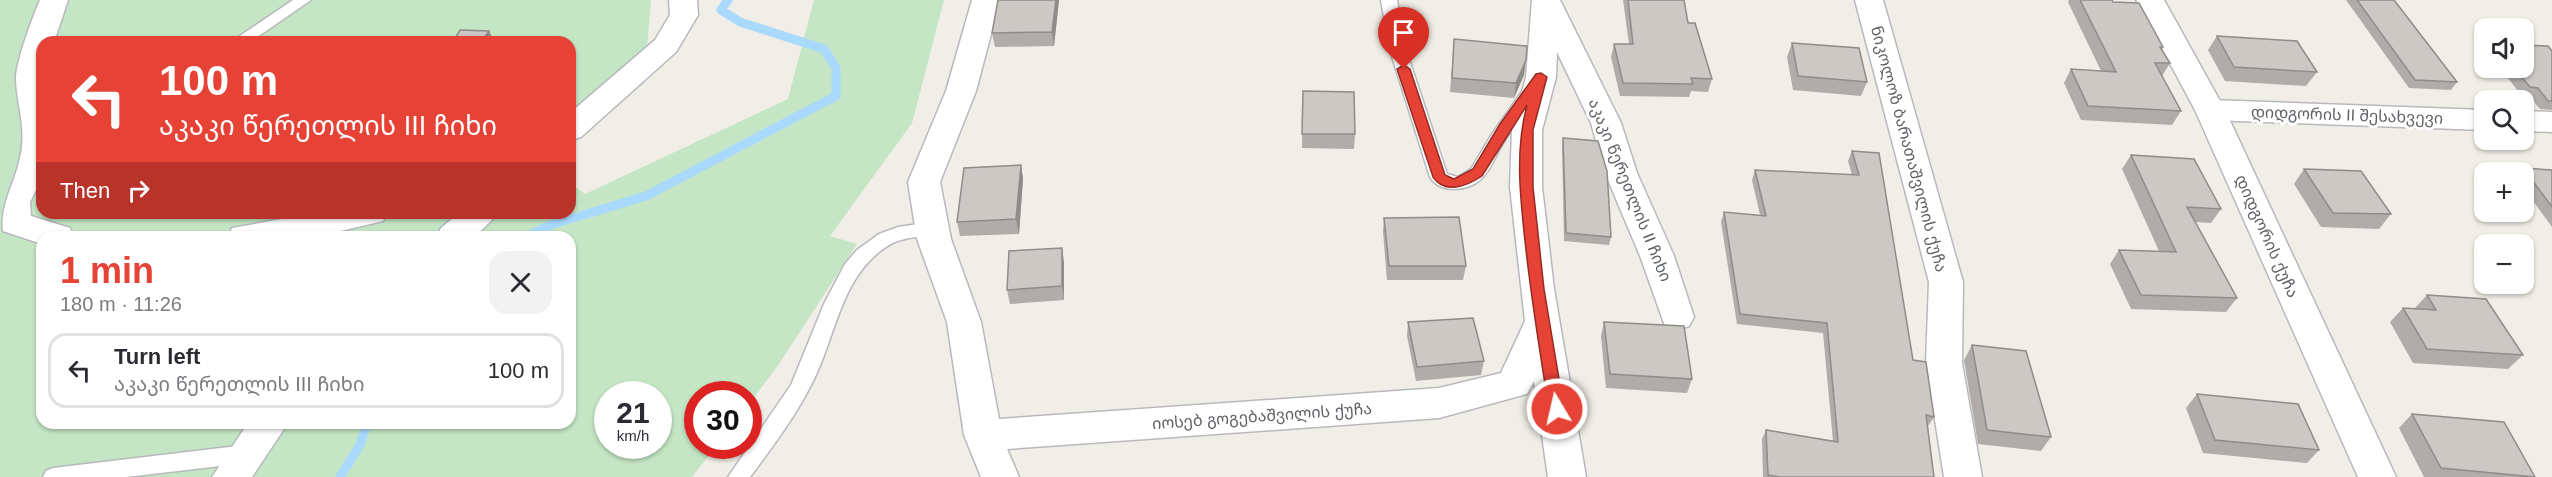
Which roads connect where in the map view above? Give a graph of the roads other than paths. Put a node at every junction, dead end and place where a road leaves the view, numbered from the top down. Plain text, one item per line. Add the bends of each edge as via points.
1 (54, 0) edge
2 (303, 0) edge
3 (683, 0) edge
4 (986, 0) edge
5 (1389, 0) edge
6 (1546, 0) edge
7 (1869, 0) edge
8 (2150, 0) edge
9 (43, 36) edge
10 (248, 36) edge
11 (36, 58) edge
12 (1541, 77) junction
13 (36, 108) edge
14 (2210, 110) junction
15 (2474, 120) edge
16 (2534, 121) edge
17 (2552, 122) edge
18 (576, 125) edge
19 (36, 163) edge
20 (344, 219) edge
21 (473, 219) edge
22 (932, 228) junction
23 (40, 231) edge
24 (287, 231) edge
25 (460, 231) edge
26 (1677, 317) dead end
27 (1543, 319) junction
28 (265, 429) edge
29 (983, 435) junction
30 (239, 466) edge
31 (53, 477) edge
32 (738, 477) edge
33 (1000, 477) edge
34 (1567, 477) edge
35 (1963, 477) edge
36 (2377, 477) edge

1 - 9 street
2 - 10 lane
3 - 18 street via 684,15 666,46
4 - 22 street via 962,90 924,182
5 - 12 lane via 1396,47 1439,177 1445,182 1454,184 1477,173 1504,127
6 - 12 street
6 - 26 street, აკაკი წერეთლის II ჩიხი via 1606,123 1621,172 1658,256
7 - 35 street, ნიკოლოზ ბარათაშვილის ქუჩა via 1946,282 1944,363
8 - 14 street, დიდგორის ქუჩა
11 - 13 street via 30,78
12 - 27 street via 1527,130 1526,187
14 - 15 street, დიდგორის II შესახვევი
14 - 36 street, დიდგორის ქუჩა
16 - 17 street
19 - 23 street via 14,202 15,223
20 - 24 street
21 - 25 street
22 - 29 street via 964,322
22 - 32 lane via 879,241 857,262 837,296 806,376 783,417
27 - 29 street, იოსებ გოგებაშვილის ქუჩა via 1514,384 1439,403
27 - 34 street
28 - 30 street
29 - 33 street
30 - 31 lane

